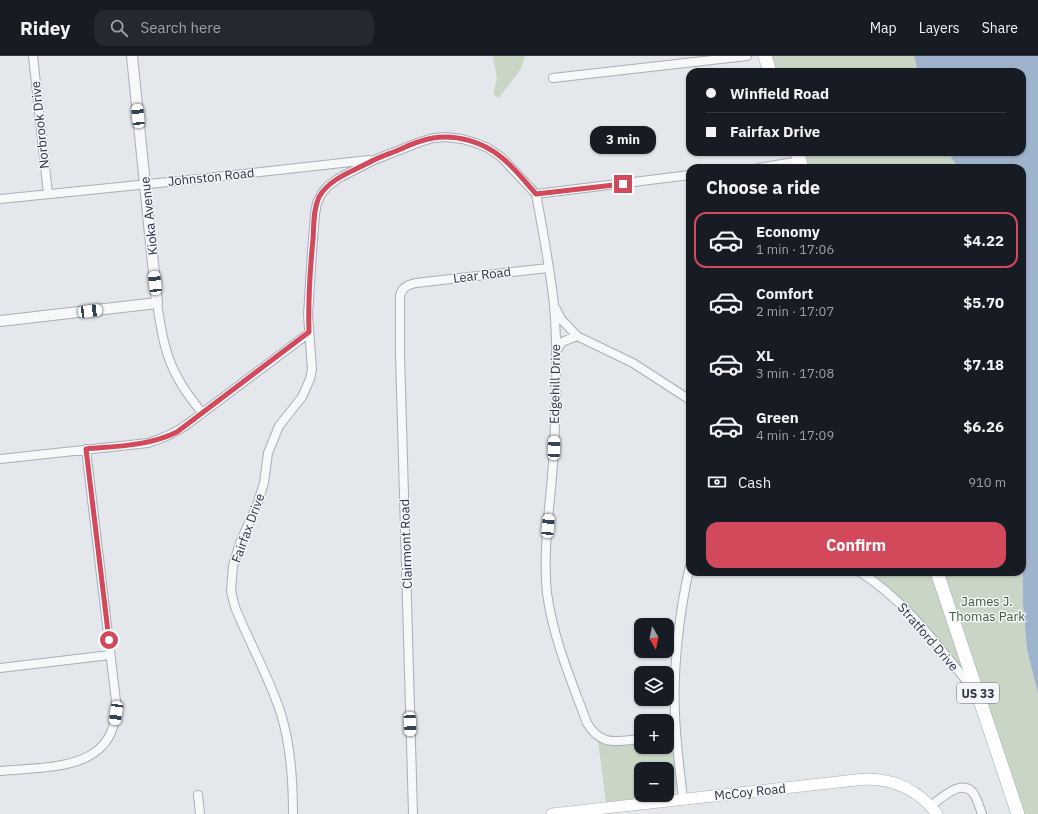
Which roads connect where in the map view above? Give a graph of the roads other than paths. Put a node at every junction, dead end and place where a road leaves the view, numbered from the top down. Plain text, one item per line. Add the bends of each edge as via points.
1 (33, 56) edge
2 (132, 56) edge
3 (747, 56) edge
4 (765, 56) edge
5 (769, 68) edge
6 (553, 78) dead end
7 (374, 160) junction
8 (799, 160) edge
9 (778, 164) edge
10 (686, 175) edge
11 (146, 184) junction
12 (48, 194) junction
13 (536, 194) junction
14 (0, 199) edge
15 (548, 268) junction
16 (416, 283) joint
17 (157, 303) junction
18 (554, 305) junction
19 (0, 321) edge
20 (309, 332) junction
21 (577, 336) junction
22 (556, 353) junction
23 (686, 397) edge
24 (202, 413) junction
25 (86, 449) junction
26 (0, 459) edge
27 (688, 576) edge
28 (873, 576) edge
29 (938, 576) edge
30 (110, 655) junction
31 (0, 668) edge
32 (980, 698) junction
33 (676, 734) joint
34 (634, 740) edge
35 (0, 771) edge
36 (198, 795) dead end
37 (683, 799) junction
38 (934, 810) edge
39 (200, 814) edge
40 (293, 814) edge
41 (413, 814) edge
42 (552, 814) edge
43 (982, 814) edge
44 (1018, 814) edge

1 - 12 street, Norbrook Drive
2 - 11 street, Kioka Avenue
3 - 6 street
4 - 5 main road
7 - 11 street, Johnston Road
7 - 13 street, Fairfax Drive via 433,138 462,139 476,143 501,157
7 - 20 street, Fairfax Drive via 335,180 322,193 317,203 314,214
8 - 9 street
10 - 13 street
11 - 12 street, Johnston Road
11 - 17 street, Kioka Avenue
12 - 14 street, Johnston Road
13 - 15 street, Edgehill Drive
15 - 16 street, Lear Road
15 - 18 street, Edgehill Drive
16 - 41 street, Clairmont Road via 404,287 400,295
17 - 19 street
17 - 24 street, Kioka Avenue via 171,366
18 - 21 street via 561,319
18 - 22 street, Edgehill Drive
20 - 24 street
20 - 40 street, Fairfax Drive via 312,369 310,379 302,397 272,440 264,483 236,554 231,583 235,607 281,714 289,749
21 - 22 street via 562,342
21 - 23 street via 633,363
22 - 34 street, Edgehill Drive via 554,448 546,545 546,577 555,635 587,723 593,732 602,739
24 - 25 street via 177,432 148,443
25 - 26 street
25 - 30 street
27 - 33 street via 676,668
28 - 32 street, Stratford Drive via 923,628
29 - 32 main road, US 33
30 - 31 street
30 - 35 street via 116,713 115,724 105,744 88,758 72,763
32 - 44 main road, US 33
33 - 37 street
36 - 39 street
37 - 38 main road, McCoy Road via 875,779 901,785 917,794
37 - 42 main road, McCoy Road
38 - 43 street via 954,789 964,787 975,795

